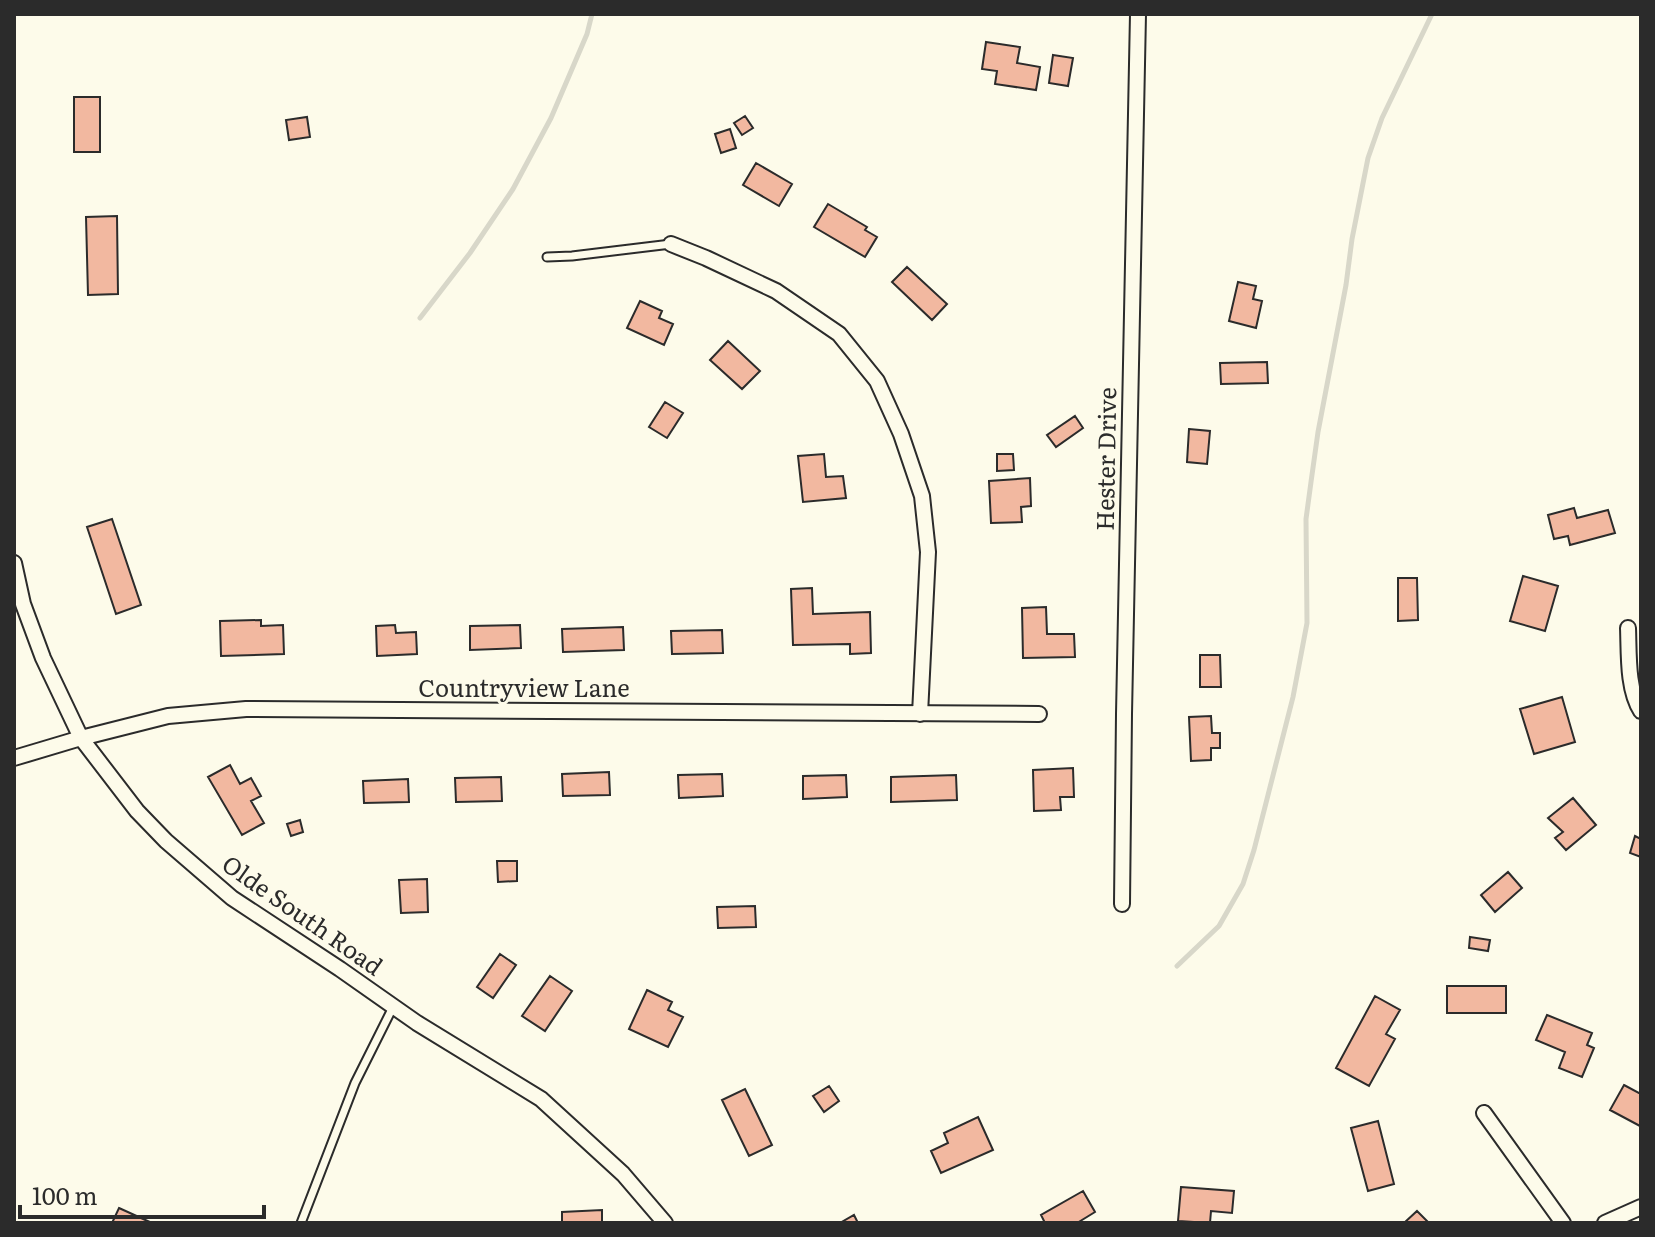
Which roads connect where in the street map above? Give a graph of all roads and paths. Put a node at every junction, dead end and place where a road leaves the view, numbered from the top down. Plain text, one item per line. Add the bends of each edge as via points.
1 (1138, 14) edge
2 (671, 244) joint
3 (547, 257) dead end
4 (14, 563) edge
5 (1628, 628) dead end
6 (1641, 711) edge
7 (920, 714) junction
8 (1039, 714) dead end
9 (81, 738) junction
10 (14, 758) edge
11 (1122, 904) dead end
12 (393, 1007) junction
13 (1484, 1113) dead end
14 (1641, 1207) edge
15 (301, 1223) edge
16 (665, 1223) edge
17 (1563, 1223) edge
18 (1605, 1223) edge

1 - 11 street, Hester Drive
2 - 3 lane
2 - 7 street via 776,291 839,334 877,381 922,496 928,552
4 - 9 street, Olde South Road via 43,658
5 - 6 street via 1629,666
7 - 8 street, Countryview Lane
7 - 9 street, Countryview Lane via 246,709 168,716
9 - 10 street, Countryview Lane
9 - 12 street, Olde South Road via 137,811 232,898
12 - 15 lane via 355,1083
12 - 16 street, Olde South Road via 541,1099 623,1174
13 - 17 street
14 - 18 street

